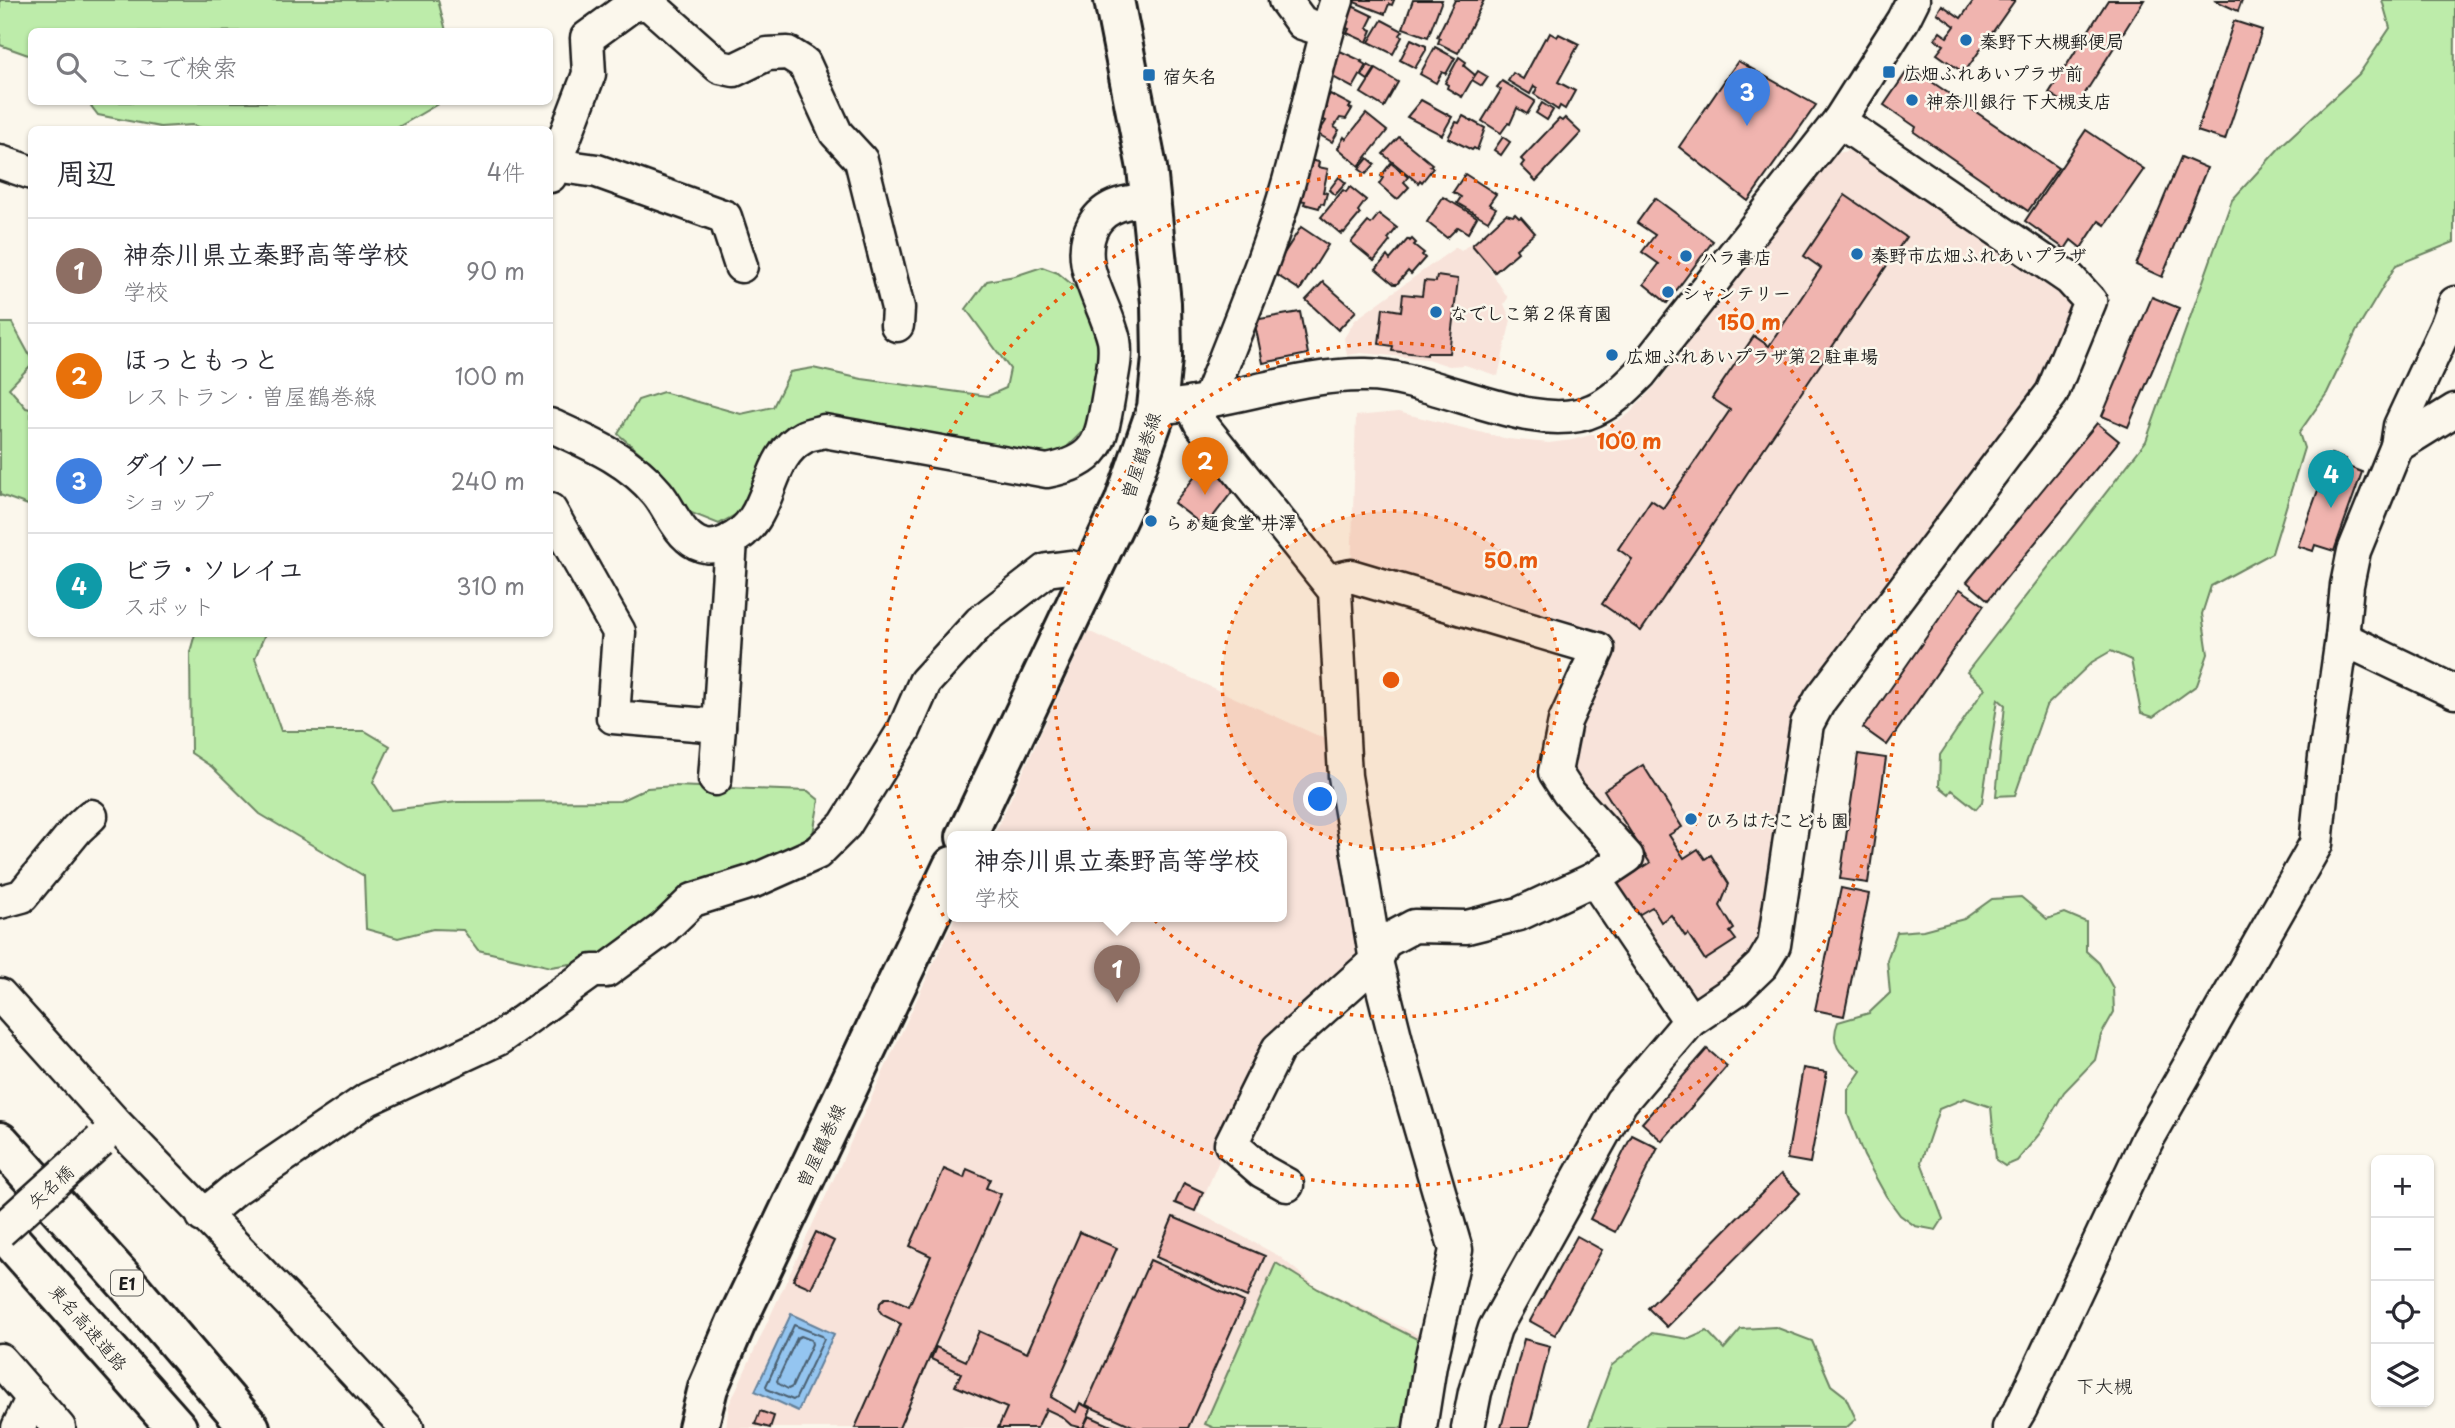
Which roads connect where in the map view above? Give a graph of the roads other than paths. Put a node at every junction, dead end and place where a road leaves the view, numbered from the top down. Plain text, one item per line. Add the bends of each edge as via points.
1 (1114, 0) edge
2 (1285, 0) edge
3 (1337, 0) edge
4 (1913, 0) edge
5 (1327, 31) junction
6 (1839, 121) junction
7 (0, 162) edge
8 (553, 168) edge
9 (553, 171) edge
10 (28, 172) edge
11 (1150, 200) junction
12 (741, 266) dead end
13 (2455, 303) edge
14 (897, 325) dead end
15 (1185, 405) junction
16 (2455, 410) edge
17 (553, 426) edge
18 (2398, 446) junction
19 (553, 515) edge
20 (732, 540) junction
21 (1091, 573) junction
22 (1328, 581) junction
23 (2342, 638) junction
24 (2455, 692) edge
25 (719, 726) junction
26 (715, 779) dead end
27 (91, 816) dead end
28 (969, 831) edge
29 (947, 879) edge
30 (1594, 879) junction
31 (0, 902) edge
32 (1376, 961) junction
33 (0, 995) edge
34 (1690, 1021) junction
35 (108, 1133) junction
36 (0, 1142) edge
37 (1287, 1185) dead end
38 (203, 1216) junction
39 (0, 1229) edge
40 (0, 1360) edge
41 (33, 1397) junction
42 (18, 1428) edge
43 (58, 1428) edge
44 (177, 1428) edge
45 (250, 1428) edge
46 (407, 1428) edge
47 (698, 1428) edge
48 (1420, 1428) edge
49 (1468, 1428) edge
50 (2009, 1428) edge

1 - 11 main road, 曽屋鶴巻線
2 - 5 street via 1302,23
3 - 5 street
4 - 6 street
5 - 15 street via 1289,182 1265,253
6 - 15 street via 1640,374 1593,411 1573,417 1539,416 1368,374
6 - 34 street via 2070,279 2090,301 2052,393 1820,700 1807,724 1774,945 1762,965 1735,990
7 - 10 street
8 - 14 street via 589,74 587,38 632,5 648,3 720,67 734,70 767,54 788,53 804,63 836,133 861,160 898,308
9 - 12 street via 597,170 725,217
11 - 15 main road, 曽屋鶴巻線 via 1161,303 1161,358
11 - 20 street via 1124,201 1098,217 1087,236 1089,272 1114,341 1115,360 1102,436 1088,455 1070,466 1047,471 824,432 804,436 778,463 759,514
13 - 18 street via 2400,426
15 - 21 main road, 曽屋鶴巻線 via 1124,503
15 - 22 street
16 - 18 street
17 - 20 street via 612,454 641,475 686,536 700,545 716,547
18 - 23 street via 2354,551
19 - 25 street via 619,632 613,717
20 - 25 street
21 - 28 main road, 曽屋鶴巻線
21 - 38 street via 1070,568 1047,570 980,622 925,682 904,730 845,825 817,853 754,881 693,900 606,971 593,971 498,1038 368,1099
22 - 30 street via 1351,576 1598,649 1565,721 1556,772 1568,792 1627,857
22 - 32 street via 1335,590 1345,776
23 - 24 street
23 - 50 street via 2316,844 2147,1140
25 - 26 street
27 - 31 street via 22,896
29 - 47 main road, 曽屋鶴巻線 via 736,1323 708,1388
30 - 32 street via 1519,914 1467,927 1414,926 1384,942
30 - 34 street
32 - 37 street via 1278,1049 1231,1144
32 - 48 street via 1456,1250
33 - 35 street
34 - 49 street via 1621,1102 1495,1328
35 - 38 street
35 - 39 street, 矢名橋, bridge
36 - 45 main road, E1
38 - 46 street
39 - 44 main road, 東名高速道路
40 - 41 street
41 - 42 street
41 - 43 street

